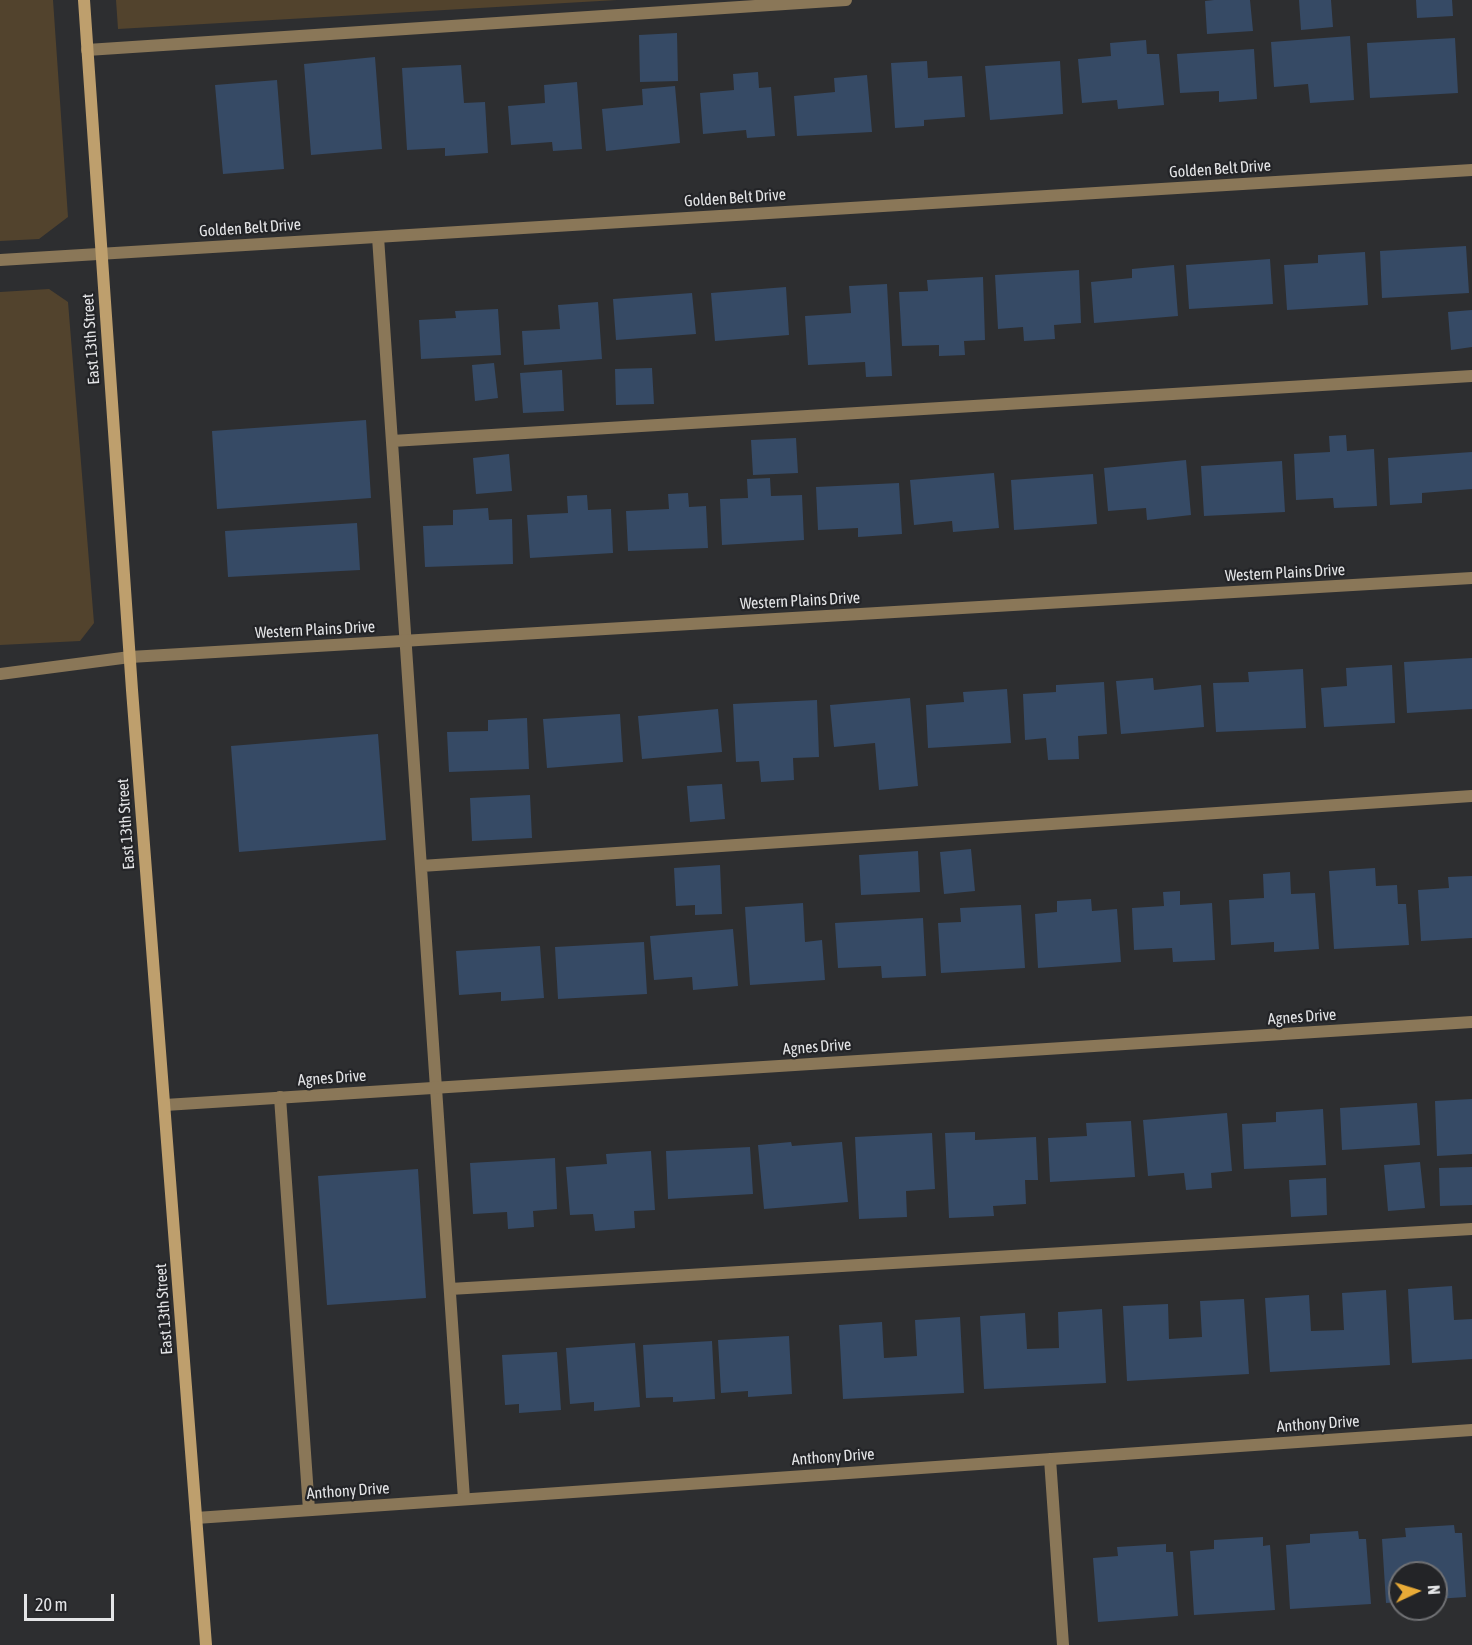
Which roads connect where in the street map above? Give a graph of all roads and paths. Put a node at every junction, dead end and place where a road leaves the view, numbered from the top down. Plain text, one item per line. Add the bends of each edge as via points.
1 (84, 0) edge
2 (846, 0) edge
3 (87, 50) junction
4 (1472, 170) edge
5 (378, 237) junction
6 (102, 254) junction
7 (0, 260) edge
8 (1472, 376) edge
9 (392, 441) junction
10 (1472, 578) edge
11 (405, 641) junction
12 (130, 657) junction
13 (0, 674) edge
14 (1472, 796) edge
15 (421, 866) junction
16 (1472, 1022) edge
17 (436, 1088) junction
18 (280, 1098) junction
19 (165, 1105) junction
20 (1472, 1229) edge
21 (450, 1289) junction
22 (1472, 1430) edge
23 (1050, 1459) junction
24 (464, 1499) junction
25 (309, 1510) junction
26 (196, 1518) junction
27 (206, 1645) edge
28 (1063, 1645) edge

1 - 3 street, East 13th Street
2 - 3 street
3 - 6 street, East 13th Street
4 - 5 street, Golden Belt Drive
5 - 6 street, Golden Belt Drive
5 - 9 street
6 - 7 street, Golden Belt Drive
6 - 12 street, East 13th Street
8 - 9 street
9 - 11 street
10 - 11 street, Western Plains Drive
11 - 12 street, Western Plains Drive
11 - 15 street
12 - 13 street, Western Plains Drive
12 - 19 street, East 13th Street
14 - 15 street
15 - 17 street
16 - 17 street, Agnes Drive
17 - 18 street, Agnes Drive
17 - 21 street
18 - 19 street, Agnes Drive
18 - 25 street
19 - 26 street, East 13th Street
20 - 21 street
21 - 24 street
22 - 23 street, Anthony Drive
23 - 24 street, Anthony Drive
23 - 28 street
24 - 25 street, Anthony Drive
25 - 26 street, Anthony Drive
26 - 27 street, East 13th Street

